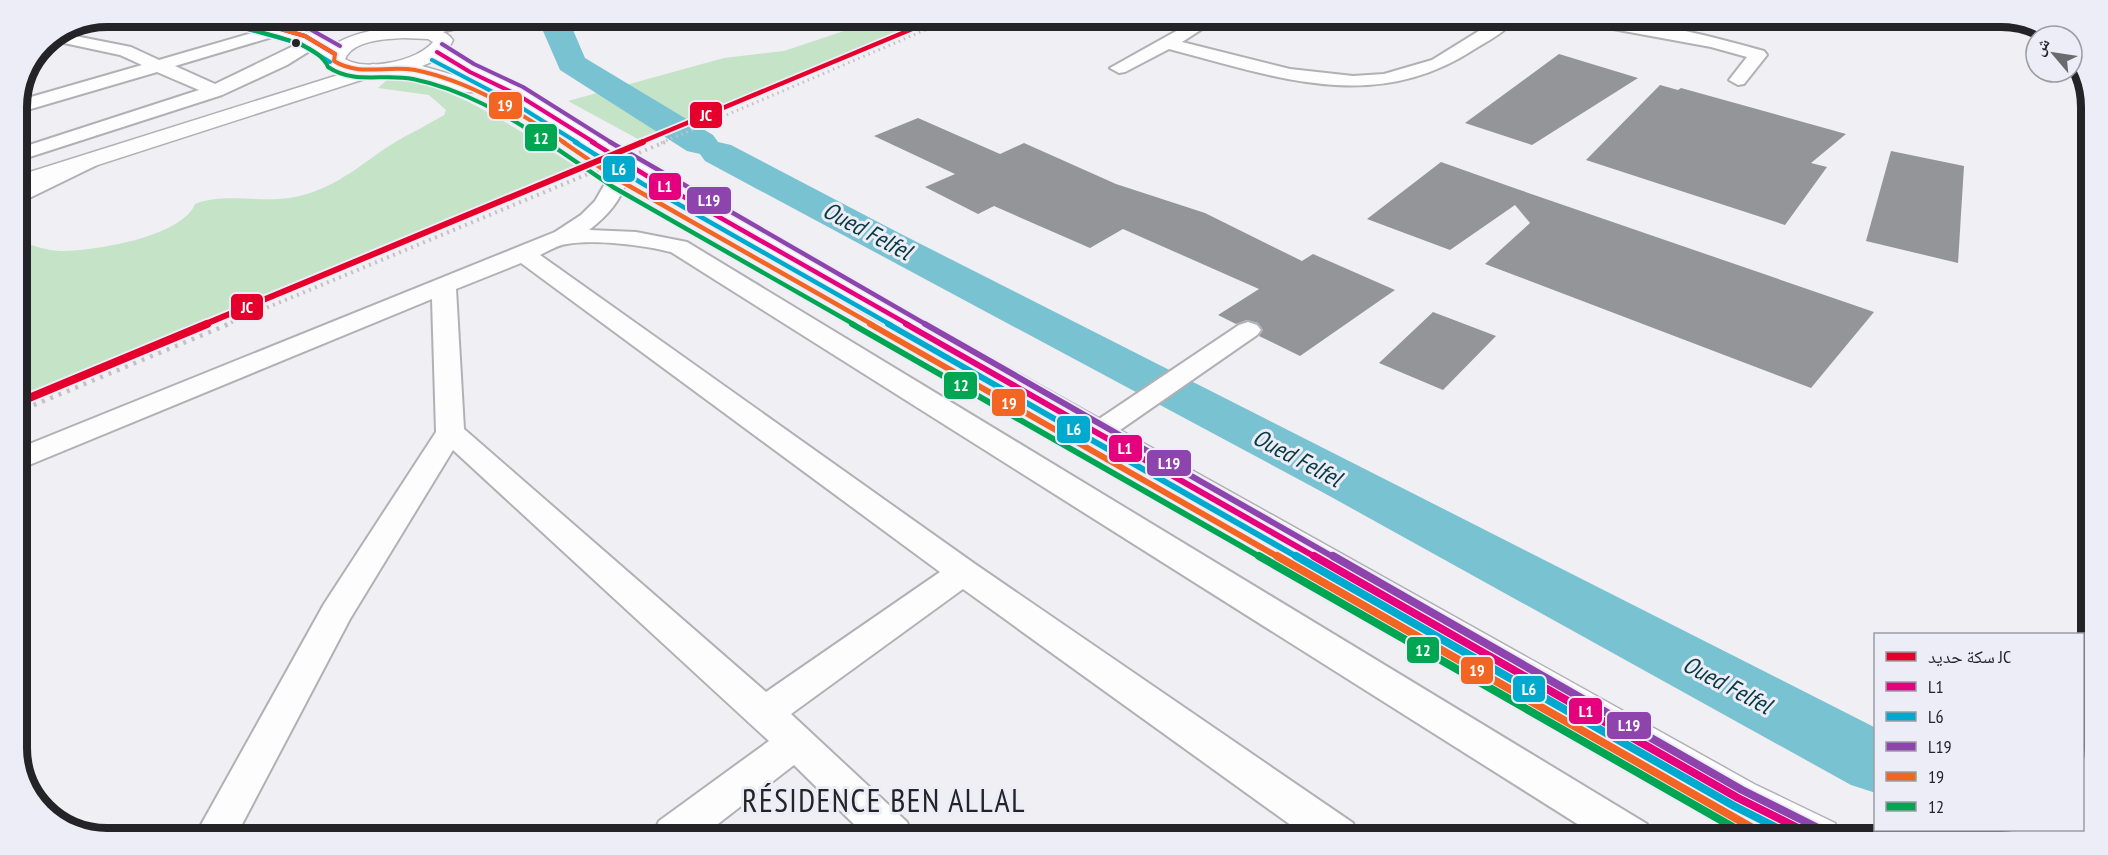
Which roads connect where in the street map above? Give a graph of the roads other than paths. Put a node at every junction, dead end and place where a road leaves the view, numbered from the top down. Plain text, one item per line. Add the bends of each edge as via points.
1 (276, 27) edge
2 (294, 27) edge
3 (342, 27) edge
4 (459, 27) edge
5 (1196, 27) edge
6 (1497, 27) edge
7 (1630, 27) edge
8 (392, 33) junction
9 (66, 39) edge
10 (316, 42) junction
11 (431, 42) junction
12 (1167, 43) junction
13 (334, 57) junction
14 (159, 66) junction
15 (382, 68) junction
16 (1119, 68) dead end
17 (1738, 80) dead end
18 (216, 91) junction
19 (27, 104) edge
20 (102, 128) junction
21 (122, 142) junction
22 (27, 151) edge
23 (93, 159) junction
24 (27, 171) edge
25 (618, 179) junction
26 (27, 181) edge
27 (27, 193) edge
28 (563, 237) junction
29 (524, 254) junction
30 (444, 286) junction
31 (1248, 330) dead end
32 (450, 432) junction
33 (1097, 433) junction
34 (27, 456) edge
35 (963, 572) junction
36 (765, 713) junction
37 (795, 742) junction
38 (219, 828) edge
39 (681, 828) edge
40 (886, 828) edge
41 (1328, 828) edge
42 (1618, 828) edge
43 (1754, 828) edge
44 (1798, 828) edge

1 - 14 street
2 - 10 main road
3 - 8 main road
4 - 11 street
5 - 12 street
6 - 12 street via 1462,51 1414,73 1362,83 1311,78
7 - 17 street via 1713,42 1758,55
8 - 11 main road
8 - 13 main road via 352,43
9 - 14 street via 125,51
10 - 13 main road
10 - 18 street
11 - 15 main road via 413,63
11 - 33 main road via 470,72 518,95 647,176
12 - 16 street
13 - 15 main road via 343,67
13 - 21 main road via 234,105
14 - 18 street
14 - 19 street
15 - 23 main road
15 - 25 main road via 432,74 466,85
18 - 20 street
20 - 21 main road
20 - 22 street
21 - 24 main road
23 - 26 main road
23 - 27 street
25 - 28 street via 597,214
25 - 43 main road
28 - 29 street
28 - 42 street via 629,237 679,247
29 - 30 street
29 - 35 street
30 - 32 street
30 - 34 street
31 - 33 street
32 - 36 street
32 - 38 street via 336,613
33 - 44 main road via 1738,798
35 - 36 street
35 - 41 street
36 - 37 street
37 - 39 street
37 - 40 street

